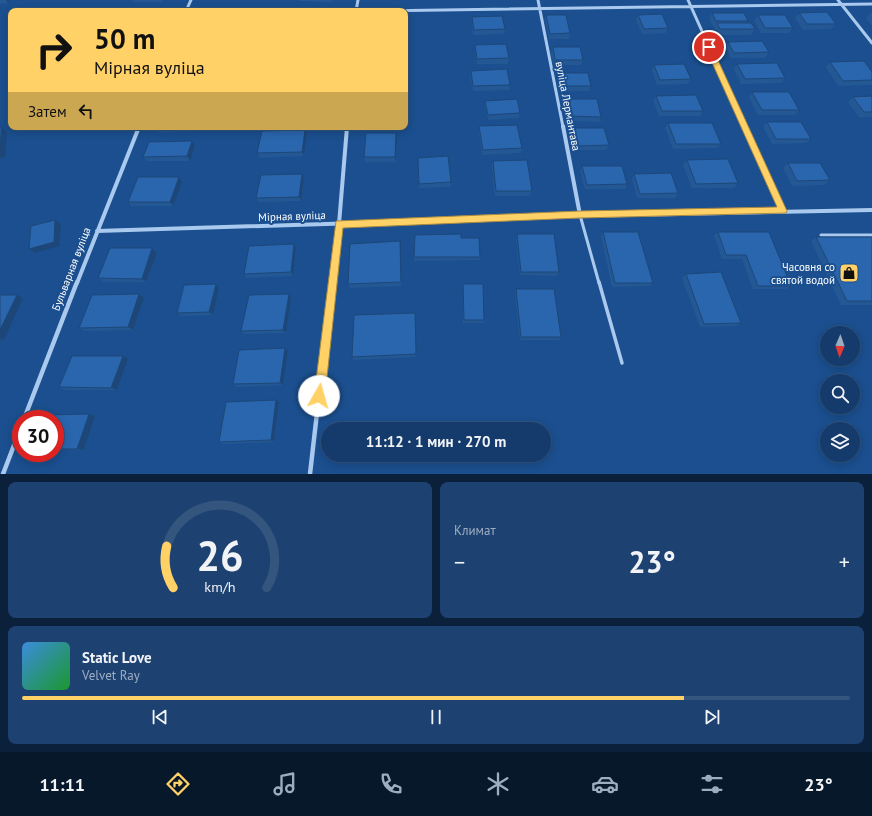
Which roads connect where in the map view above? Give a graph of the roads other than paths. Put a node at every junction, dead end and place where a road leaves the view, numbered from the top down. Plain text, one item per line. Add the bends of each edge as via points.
1 (538, 0) edge
2 (688, 0) edge
3 (838, 0) edge
4 (872, 4) edge
5 (841, 5) junction
6 (690, 7) junction
7 (539, 9) junction
8 (408, 11) edge
9 (872, 43) edge
10 (138, 130) edge
11 (347, 130) edge
12 (872, 210) edge
13 (783, 211) junction
14 (580, 215) junction
15 (339, 224) junction
16 (97, 230) junction
17 (821, 235) edge
18 (872, 235) edge
19 (622, 363) dead end
20 (27, 410) edge
21 (12, 450) edge
22 (3, 474) edge
23 (310, 474) edge

1 - 7 street, вуліца Лермантава
2 - 6 street
3 - 5 street
4 - 5 street
5 - 6 street
5 - 9 street
6 - 7 street
6 - 13 street
7 - 8 street
7 - 14 street, вуліца Лермантава
10 - 16 street, Бульварная вуліца
11 - 15 street
12 - 13 street, Мірная вуліца
13 - 14 street, Мірная вуліца
14 - 15 street, Мірная вуліца
14 - 19 lane
15 - 16 street, Мірная вуліца
15 - 23 street
16 - 20 street, Бульварная вуліца
17 - 18 lane
21 - 22 street

